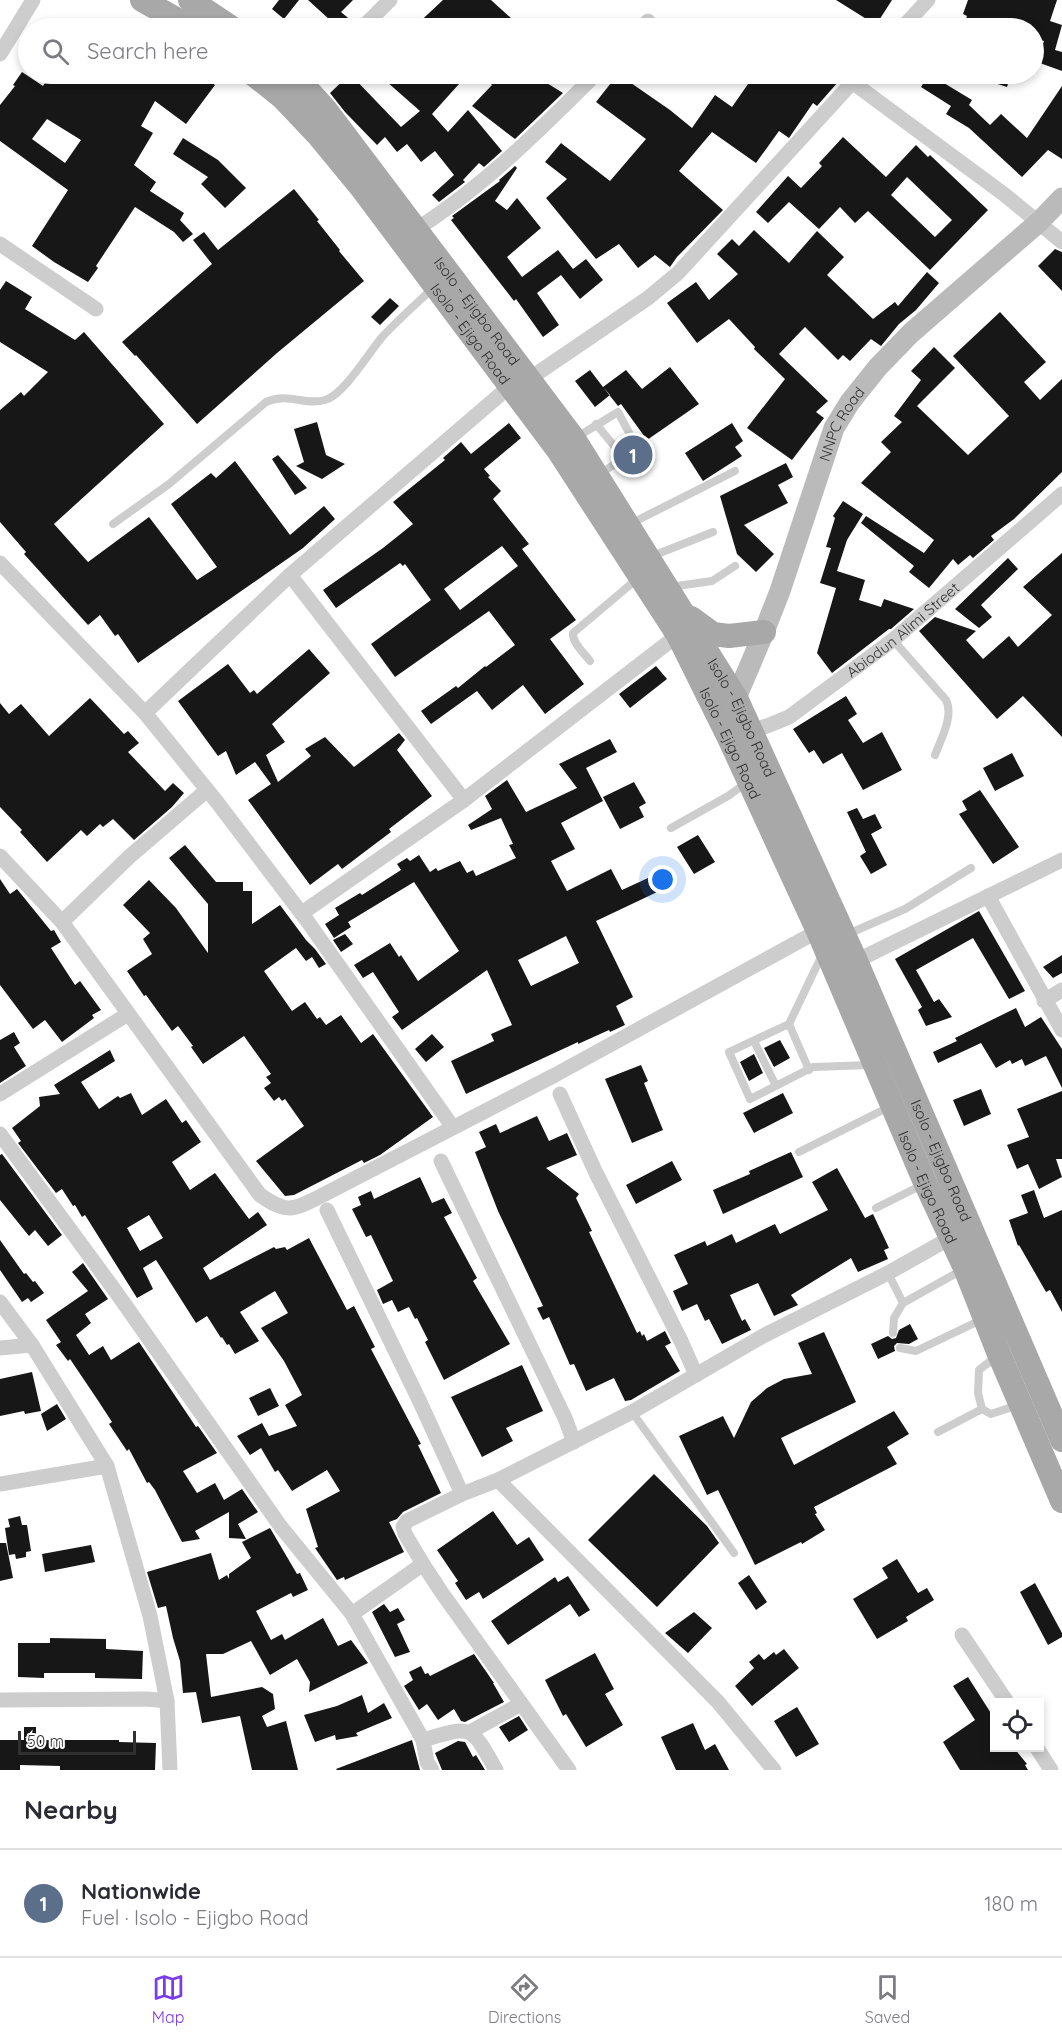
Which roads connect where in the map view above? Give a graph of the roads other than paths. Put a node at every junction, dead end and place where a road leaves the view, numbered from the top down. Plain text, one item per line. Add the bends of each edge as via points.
1 (33, 0) edge
2 (142, 0) edge
3 (190, 0) edge
4 (390, 0) edge
5 (928, 0) edge
6 (20, 18) edge
7 (174, 18) edge
8 (217, 18) edge
9 (372, 18) edge
10 (911, 18) edge
11 (18, 21) edge
12 (0, 54) edge
13 (266, 84) edge
14 (308, 84) edge
15 (586, 84) edge
16 (851, 84) edge
17 (864, 84) edge
18 (1062, 198) edge
19 (1040, 222) junction
20 (415, 230) junction
21 (1062, 242) edge
22 (0, 244) edge
23 (434, 286) junction
24 (96, 309) dead end
25 (519, 383) junction
26 (596, 424) junction
27 (566, 445) junction
28 (624, 458) junction
29 (735, 471) dead end
30 (596, 476) junction
31 (1062, 494) edge
32 (113, 524) dead end
33 (628, 524) junction
34 (713, 532) dead end
35 (0, 563) edge
36 (735, 566) dead end
37 (645, 567) junction
38 (290, 575) junction
39 (668, 588) junction
40 (684, 612) junction
41 (764, 632) junction
42 (678, 635) junction
43 (893, 640) junction
44 (590, 661) dead end
45 (736, 698) junction
46 (715, 710) junction
47 (146, 713) junction
48 (752, 729) junction
49 (730, 740) junction
50 (935, 755) dead end
51 (748, 781) junction
52 (207, 790) junction
53 (464, 800) junction
54 (671, 828) dead end
55 (0, 856) edge
56 (1062, 860) edge
57 (971, 868) dead end
58 (988, 896) junction
59 (302, 914) junction
60 (62, 922) junction
61 (829, 938) junction
62 (856, 962) junction
63 (1062, 990) edge
64 (1044, 1001) junction
65 (128, 1014) junction
66 (789, 1024) junction
67 (1062, 1030) edge
68 (754, 1041) junction
69 (875, 1065) junction
70 (809, 1070) junction
71 (776, 1086) junction
72 (0, 1094) edge
73 (560, 1094) dead end
74 (893, 1105) junction
75 (452, 1126) junction
76 (0, 1134) edge
77 (799, 1152) dead end
78 (441, 1161) dead end
79 (926, 1183) junction
80 (876, 1208) dead end
81 (327, 1210) dead end
82 (952, 1237) junction
83 (965, 1268) junction
84 (888, 1273) junction
85 (0, 1302) edge
86 (903, 1303) junction
87 (984, 1318) junction
88 (893, 1333) dead end
89 (32, 1345) junction
90 (0, 1348) edge
91 (900, 1348) dead end
92 (999, 1354) junction
93 (696, 1375) junction
94 (1020, 1404) junction
95 (982, 1409) junction
96 (632, 1412) junction
97 (938, 1432) dead end
98 (1062, 1440) edge
99 (574, 1442) junction
100 (107, 1466) junction
101 (498, 1479) junction
102 (0, 1484) edge
103 (462, 1494) junction
104 (1062, 1501) edge
105 (734, 1554) dead end
106 (423, 1564) junction
107 (352, 1614) junction
108 (962, 1635) dead end
109 (1004, 1698) edge
110 (0, 1700) edge
111 (167, 1701) junction
112 (521, 1704) junction
113 (470, 1732) junction
114 (423, 1740) junction
115 (1039, 1752) edge
116 (170, 1770) edge
117 (432, 1770) edge
118 (496, 1770) edge
119 (569, 1770) edge
120 (774, 1770) edge
121 (1051, 1770) edge

1 - 6 street
2 - 7 main road
3 - 8 main road
4 - 9 street
5 - 10 street
11 - 12 street
13 - 23 main road, Isolo - Ejigo Road via 319,136
14 - 20 main road, Isolo - Ejigbo Road
15 - 20 street via 527,143 448,210
16 - 25 street via 678,273 648,298
17 - 19 street
18 - 19 street, NNPC Road
19 - 21 street
19 - 41 street, NNPC Road via 911,333 850,402 834,428
20 - 25 main road, Isolo - Ejigbo Road
22 - 24 street
23 - 25 main road, Isolo - Ejigo Road
23 - 32 lane via 330,398 318,401 282,397 266,402
25 - 27 main road, Isolo - Ejigbo Road
25 - 38 street
26 - 27 lane
26 - 28 lane
26 - 28 lane via 618,412 634,442 640,444
27 - 30 main road, Isolo - Ejigbo Road
27 - 37 main road, Isolo - Ejigo Road
28 - 30 lane
29 - 33 lane
30 - 33 main road, Isolo - Ejigbo Road
31 - 43 street, Abiodun Alimi Street
33 - 37 main road, Isolo - Ejigbo Road
34 - 37 lane
35 - 47 street
36 - 39 lane via 712,580
37 - 39 main road, Isolo - Ejigbo Road
37 - 42 main road, Isolo - Ejigo Road
37 - 44 lane via 573,633
38 - 47 street
38 - 53 street
39 - 40 main road, Isolo - Ejigbo Road
40 - 41 main road via 713,634
40 - 45 main road, Isolo - Ejigbo Road
41 - 45 street, NNPC Road
42 - 46 main road, Isolo - Ejigo Road
42 - 53 street
43 - 48 street, Abiodun Alimi Street via 789,717
43 - 50 lane via 950,707
45 - 46 street
45 - 48 main road, Isolo - Ejigbo Road
46 - 49 main road, Isolo - Ejigo Road
47 - 52 street
48 - 49 street, Abiodun Alimi Street
48 - 61 main road, Isolo - Ejigbo Road
49 - 51 main road, Isolo - Ejigo Road
51 - 54 lane
51 - 61 main road, Isolo - Ejigo Road
52 - 59 street
52 - 60 street via 129,856
53 - 59 street
55 - 60 street
56 - 58 street
57 - 61 lane via 905,909
58 - 62 street
58 - 64 street
59 - 75 street
60 - 65 street
61 - 62 main road, Isolo - Ejigbo Road
61 - 66 lane
61 - 69 main road, Isolo - Ejigo Road
61 - 75 street
62 - 98 main road, Isolo - Ejigbo Road
63 - 64 street
64 - 67 street
65 - 72 street
65 - 75 street via 260,1196 277,1207 296,1208
66 - 68 lane
66 - 70 lane
68 - 71 lane
68 - 71 lane via 729,1052 750,1099
69 - 70 lane
69 - 74 main road, Isolo - Ejigo Road
70 - 71 lane
73 - 93 street
74 - 77 lane
74 - 79 main road, Isolo - Ejigo Road
76 - 107 street via 281,1527
78 - 99 street
79 - 80 lane
79 - 82 main road, Isolo - Ejigo Road
81 - 103 street
82 - 83 main road, Isolo - Ejigo Road
82 - 84 street
83 - 86 lane
83 - 87 main road, Isolo - Ejigo Road
84 - 86 lane
84 - 93 street via 793,1319
85 - 89 street
86 - 88 lane via 894,1318
87 - 91 lane via 916,1351
87 - 92 main road, Isolo - Ejigo Road
89 - 90 street
89 - 100 street
92 - 94 main road, Isolo - Ejigo Road
92 - 95 lane via 979,1370
93 - 96 street
94 - 95 lane via 991,1414
94 - 104 main road, Isolo - Ejigo Road
95 - 97 lane
96 - 99 street
96 - 105 lane
99 - 101 street
100 - 102 street
100 - 111 street via 150,1616
101 - 103 street
101 - 120 street via 718,1702
103 - 106 street via 407,1521 403,1527
106 - 107 street
106 - 112 street
107 - 114 street
108 - 109 street
110 - 111 street
111 - 116 street
112 - 113 street
112 - 119 street
113 - 114 street via 456,1730
113 - 118 street
114 - 117 street
115 - 121 street

